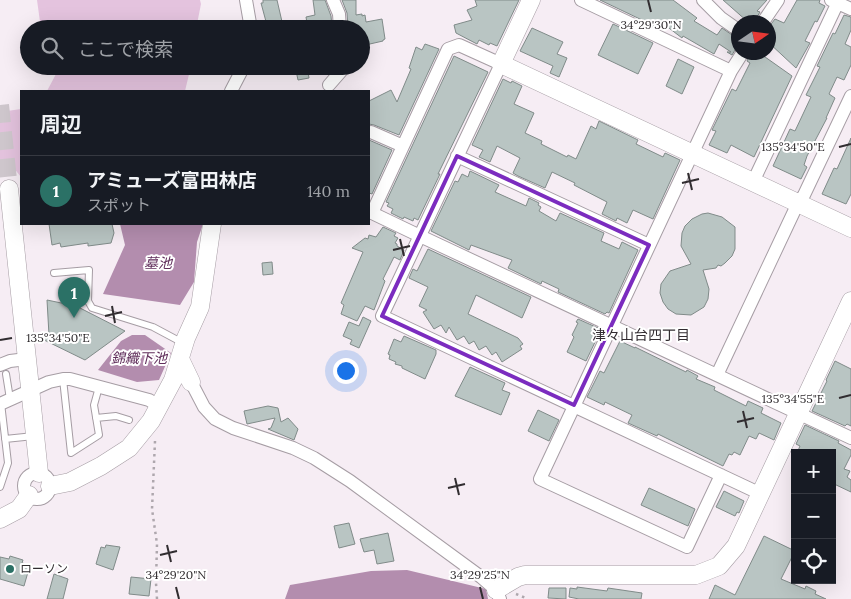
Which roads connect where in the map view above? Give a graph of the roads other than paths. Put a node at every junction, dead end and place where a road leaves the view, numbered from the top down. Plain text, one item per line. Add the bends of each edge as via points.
1 (246, 0) edge
2 (333, 0) edge
3 (531, 0) edge
4 (581, 0) edge
5 (703, 0) edge
6 (778, 0) edge
7 (836, 1) edge
8 (851, 9) edge
9 (768, 15) edge
10 (249, 20) edge
11 (339, 20) edge
12 (731, 25) edge
13 (738, 60) edge
14 (501, 64) junction
15 (731, 71) junction
16 (239, 75) edge
17 (337, 75) edge
18 (328, 85) dead end
19 (231, 90) edge
20 (851, 96) edge
21 (371, 132) dead end
22 (403, 146) junction
23 (692, 153) junction
24 (457, 156) junction
25 (752, 182) junction
26 (9, 189) tunnel mouth
27 (798, 203) junction
28 (212, 225) edge
29 (851, 228) edge
30 (420, 236) junction
31 (649, 245) junction
32 (54, 273) dead end
33 (851, 301) edge
34 (611, 325) junction
35 (182, 351) junction
36 (27, 359) junction
37 (3, 369) edge
38 (717, 375) junction
39 (63, 379) junction
40 (191, 382) joint
41 (99, 387) junction
42 (30, 390) junction
43 (4, 402) edge
44 (574, 405) junction
45 (159, 406) junction
46 (799, 413) junction
47 (96, 418) junction
48 (129, 420) dead end
49 (3, 436) edge
50 (35, 436) junction
51 (851, 438) edge
52 (3, 468) edge
53 (721, 475) junction
54 (44, 480) junction
55 (0, 487) edge
56 (761, 494) junction
57 (29, 495) junction
58 (0, 519) edge
59 (498, 595) edge

1 - 10 street
2 - 11 street
3 - 14 street
4 - 15 street
5 - 12 street
6 - 9 street
7 - 8 street
7 - 25 street
13 - 15 street
14 - 22 street via 459,45 448,49
14 - 23 street
14 - 24 street
15 - 23 street
16 - 19 street
17 - 18 street
20 - 27 street
21 - 22 street
22 - 30 street via 372,213
23 - 25 street
23 - 31 street
24 - 30 street
24 - 31 street
25 - 27 street
26 - 36 street
27 - 29 street
27 - 38 street
28 - 35 street via 200,307
30 - 34 street
30 - 44 street via 382,316
31 - 34 street
32 - 35 lane via 89,270 88,302 92,308 153,327
33 - 46 street
34 - 38 street
34 - 44 street
35 - 40 street
35 - 45 street via 173,380
36 - 37 street via 10,361
36 - 42 street
37 - 43 lane
38 - 46 street
39 - 41 street
39 - 42 street
39 - 47 lane via 71,453 99,435
40 - 59 street via 204,407 215,419 314,458 481,577
41 - 45 street
41 - 47 lane via 94,405
42 - 43 street
42 - 50 street
43 - 49 lane
44 - 53 street
44 - 53 street via 540,479 686,548
45 - 54 street via 128,448 101,466 70,482
46 - 51 street
46 - 56 street
47 - 48 lane via 116,416
49 - 50 lane
49 - 52 lane via 8,463
50 - 54 street
52 - 55 lane
53 - 56 street
54 - 57 street via 47,494 36,498
54 - 57 street via 31,475 25,488
56 - 59 street via 736,546 719,566 708,572 683,576 525,575 518,577
57 - 58 street via 19,509

